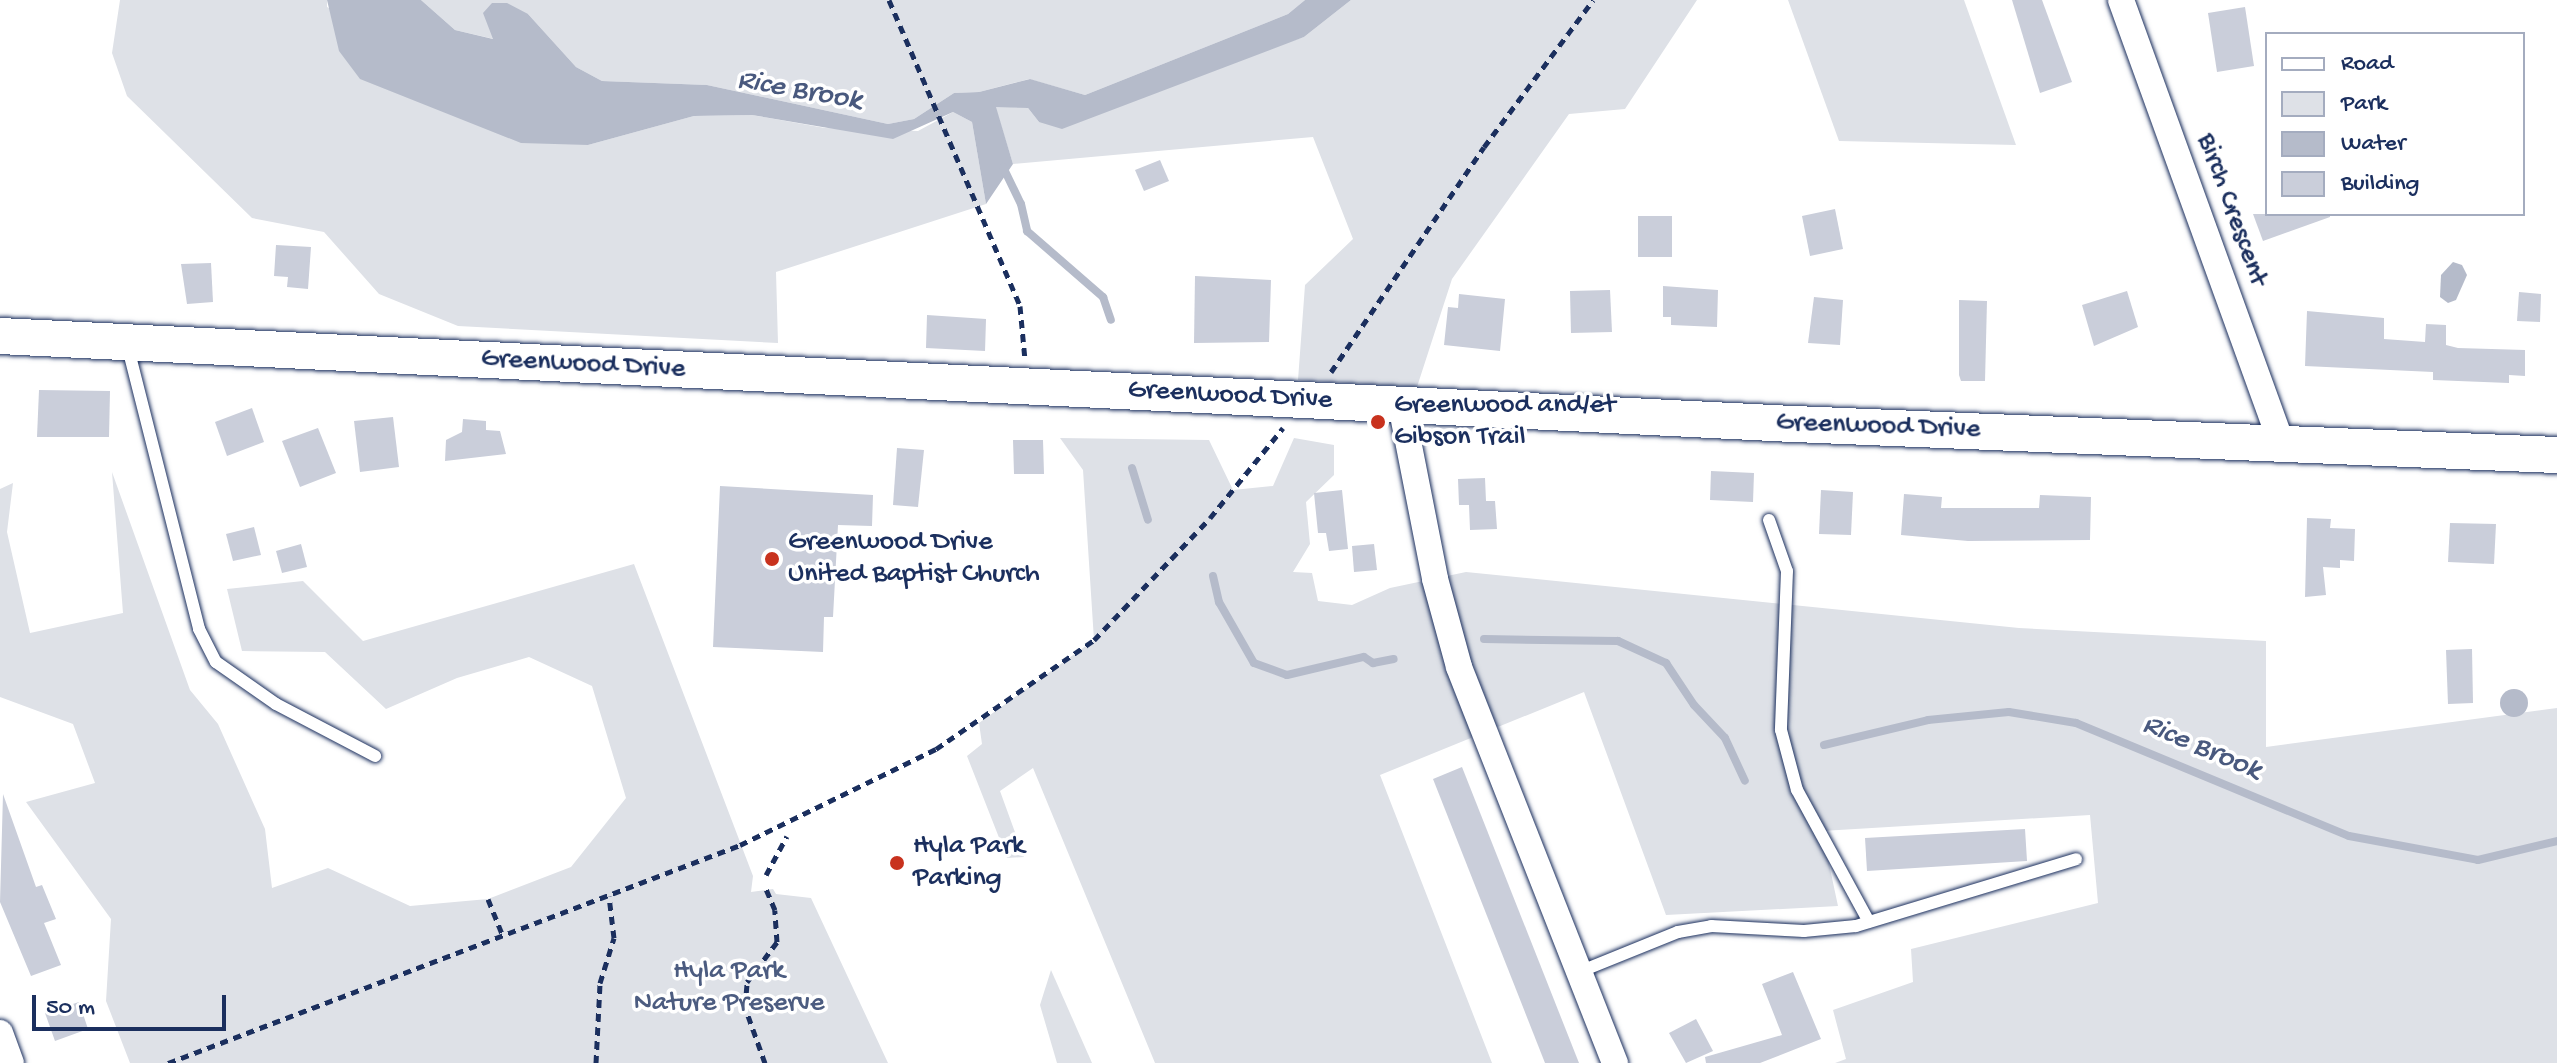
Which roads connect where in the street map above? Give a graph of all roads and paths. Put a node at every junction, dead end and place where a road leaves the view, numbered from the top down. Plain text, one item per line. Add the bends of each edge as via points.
1 (889, 0) edge
2 (1593, 0) edge
3 (2121, 0) edge
4 (0, 336) edge
5 (127, 341) junction
6 (1325, 381) dead end
7 (1026, 387) junction
8 (1401, 405) junction
9 (1285, 425) dead end
10 (2281, 441) junction
11 (2557, 455) edge
12 (1769, 520) dead end
13 (375, 756) dead end
14 (787, 836) dead end
15 (2076, 859) dead end
16 (766, 875) dead end
17 (765, 887) dead end
18 (609, 896) junction
19 (488, 899) dead end
20 (1869, 922) junction
21 (503, 936) junction
22 (1579, 972) junction
23 (0, 1033) edge
24 (11, 1063) edge
25 (168, 1063) edge
26 (596, 1063) edge
27 (765, 1063) edge
28 (1615, 1063) edge

1 - 7 path via 1020,306
2 - 6 path via 1484,147
3 - 10 street, Birch Crescent
4 - 5 main road, Greenwood Drive
5 - 7 main road, Greenwood Drive
5 - 13 lane via 199,629 216,662 276,704
7 - 8 main road, Greenwood Drive
8 - 10 main road, Greenwood Drive
8 - 22 street via 1435,579 1459,667
9 - 18 path via 1158,574 1094,640 1050,673 936,749 740,845
10 - 11 main road, Greenwood Drive
12 - 20 lane via 1787,571 1781,730 1797,790
14 - 16 path
15 - 20 lane
17 - 27 path via 775,910 777,942 747,982 745,1007
18 - 21 path
18 - 26 path via 614,938 600,983
19 - 21 path
20 - 22 lane via 1804,931 1711,926 1678,932
21 - 25 path
22 - 28 street
23 - 24 street

